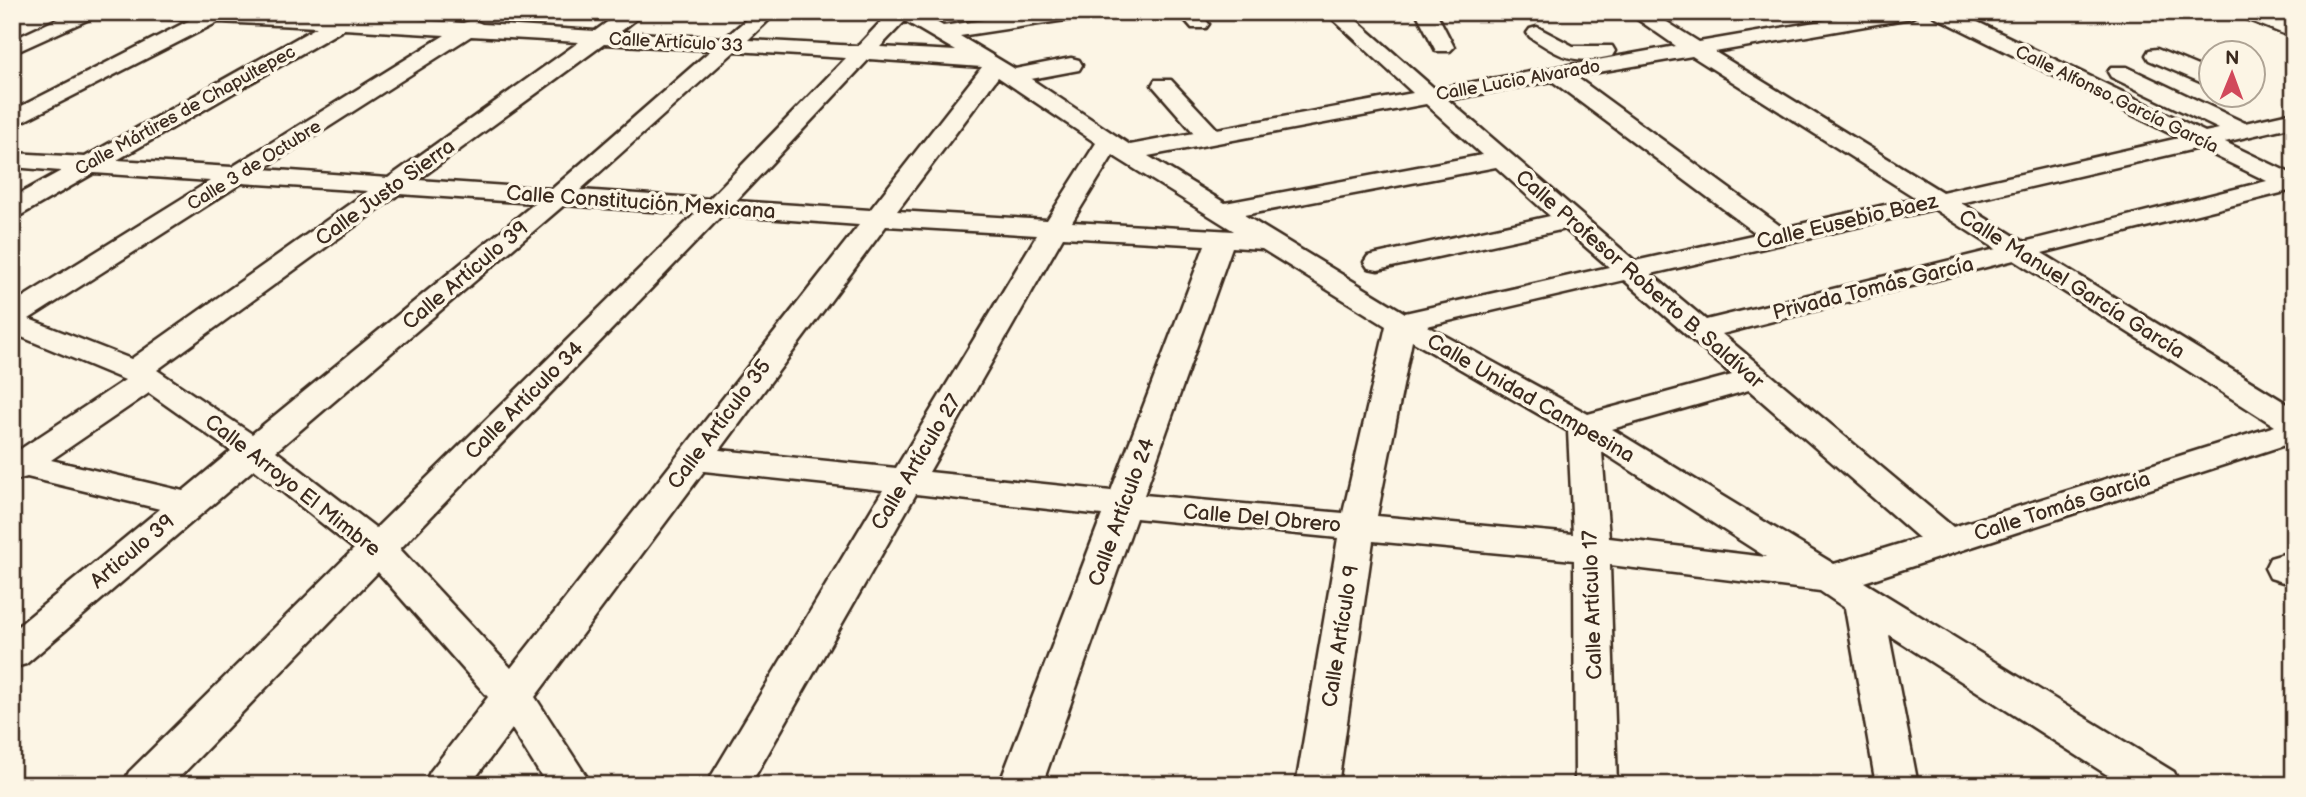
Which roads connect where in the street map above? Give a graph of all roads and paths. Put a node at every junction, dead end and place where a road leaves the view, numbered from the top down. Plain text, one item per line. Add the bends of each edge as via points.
1 (89, 12) edge
2 (157, 12) edge
3 (495, 12) edge
4 (635, 12) edge
5 (766, 12) edge
6 (903, 12) edge
7 (1079, 12) edge
8 (1335, 12) edge
9 (1426, 12) edge
10 (1637, 12) edge
11 (1911, 12) edge
12 (1941, 12) edge
13 (2245, 12) edge
14 (217, 14) edge
15 (349, 17) edge
16 (468, 30) junction
17 (2294, 32) edge
18 (940, 33) junction
19 (1537, 33) dead end
20 (600, 38) junction
21 (728, 45) junction
22 (1443, 47) dead end
23 (12, 48) edge
24 (1685, 51) junction
25 (864, 53) junction
26 (2157, 55) dead end
27 (1070, 65) dead end
28 (997, 67) junction
29 (2119, 72) dead end
30 (1556, 73) junction
31 (2198, 74) edge
32 (1163, 85) dead end
33 (1428, 97) junction
34 (2198, 101) edge
35 (2186, 104) junction
36 (2294, 119) edge
37 (12, 120) edge
38 (2242, 131) junction
39 (1210, 136) junction
40 (2201, 140) junction
41 (1117, 147) junction
42 (1500, 159) junction
43 (12, 160) edge
44 (88, 165) junction
45 (239, 175) junction
46 (2292, 184) edge
47 (394, 185) junction
48 (559, 196) junction
49 (1937, 200) junction
50 (716, 207) junction
51 (12, 209) edge
52 (876, 218) junction
53 (1570, 220) junction
54 (1223, 225) junction
55 (1054, 230) junction
56 (1778, 237) junction
57 (2020, 252) junction
58 (1378, 262) dead end
59 (1631, 271) junction
60 (12, 319) edge
61 (1401, 323) junction
62 (1699, 331) junction
63 (142, 375) junction
64 (1755, 378) junction
65 (2294, 423) edge
66 (1584, 426) junction
67 (2294, 431) edge
68 (255, 452) junction
69 (693, 458) junction
70 (15, 466) edge
71 (904, 483) junction
72 (188, 504) junction
73 (1124, 505) junction
74 (1357, 527) junction
75 (1948, 543) junction
76 (377, 548) junction
77 (1592, 549) junction
78 (1831, 579) junction
79 (1863, 601) junction
80 (12, 653) edge
81 (512, 696) junction
82 (144, 785) edge
83 (445, 785) edge
84 (570, 785) edge
85 (727, 785) edge
86 (1020, 785) edge
87 (1317, 785) edge
88 (1596, 785) edge
89 (1898, 785) edge
90 (2159, 785) edge

1 - 23 street
2 - 14 street, Calle Artículo 33
3 - 16 street, Calle 3 de Octubre
4 - 20 street, Calle Justo Sierra
5 - 21 street, Calle Artículo 39
6 - 18 street, Calle Unidad Campesina
6 - 25 street, Calle Artículo 34
7 - 18 street
8 - 33 street, Calle Profesor Roberto B. Saldívar
9 - 22 street
10 - 24 street, Calle Manuel García García
11 - 24 street, Calle Lucio Alvarado
12 - 40 street, Calle Alfonso García García
13 - 17 street
14 - 15 street, Calle Artículo 33
14 - 37 street
15 - 16 street, Calle Artículo 33
15 - 44 street, Calle Mártires de Chapultepec
16 - 20 street, Calle Artículo 33
16 - 45 street, Calle 3 de Octubre
18 - 28 street, Calle Unidad Campesina
19 - 24 street via 1574,54 1659,44
20 - 21 street, Calle Artículo 33
20 - 47 street, Calle Justo Sierra
21 - 25 street, Calle Artículo 33
21 - 48 street, Calle Artículo 39
24 - 30 street, Calle Lucio Alvarado
24 - 49 street, Calle Manuel García García
25 - 28 street, Calle Artículo 33
25 - 50 street, Calle Artículo 34
26 - 31 street
27 - 28 street, Calle Artículo 33
28 - 41 street, Calle Unidad Campesina
28 - 52 street, Calle Artículo 35
29 - 35 street
30 - 33 street, Calle Lucio Alvarado
30 - 56 street
32 - 39 street
33 - 39 street, Calle Lucio Alvarado
33 - 42 street, Calle Profesor Roberto B. Saldívar
34 - 35 street
35 - 38 street
36 - 38 street, Calle Eusebio Baez
38 - 40 street, Calle Eusebio Baez
39 - 41 street, Calle Lucio Alvarado
40 - 46 street, Calle Alfonso García García
40 - 49 street, Calle Eusebio Baez
41 - 54 street, Calle Unidad Campesina
41 - 55 street, Calle Artículo 27
42 - 53 street, Calle Profesor Roberto B. Saldívar
42 - 54 street, Calle Constitución Mexicana
43 - 44 street, Calle Constitución Mexicana
44 - 45 street, Calle Constitución Mexicana
44 - 51 street, Calle Mártires de Chapultepec
45 - 47 street, Calle Constitución Mexicana
45 - 60 street, Calle 3 de Octubre
46 - 57 street, Privada Tomás García
47 - 48 street, Calle Constitución Mexicana
47 - 63 street, Calle Justo Sierra
48 - 50 street, Calle Constitución Mexicana
48 - 68 street, Calle Artículo 39
49 - 56 street, Calle Eusebio Baez
49 - 57 street, Calle Manuel García García
50 - 52 street, Calle Constitución Mexicana
50 - 76 street, Calle Artículo 34
52 - 55 street, Calle Constitución Mexicana
52 - 69 street, Calle Artículo 35
53 - 58 street
53 - 59 street, Calle Profesor Roberto B. Saldívar
54 - 55 street, Calle Constitución Mexicana
54 - 61 street, Calle Unidad Campesina via 1270,241
54 - 73 street, Calle Artículo 24
55 - 71 street, Calle Artículo 27
56 - 59 street, Calle Eusebio Baez
57 - 62 street, Privada Tomás García
57 - 65 street, Calle Manuel García García
59 - 61 street, Calle Eusebio Baez
59 - 62 street, Calle Profesor Roberto B. Saldívar
60 - 63 street, Calle Arroyo El Mimbre
61 - 66 street, Calle Unidad Campesina
61 - 74 street, Calle Artículo 9
62 - 64 street, Calle Profesor Roberto B. Saldívar
63 - 68 street, Calle Arroyo El Mimbre
63 - 70 street, Calle Justo Sierra
64 - 66 street
64 - 75 street, Calle Profesor Roberto B. Saldívar
66 - 77 street, Calle Artículo 17
66 - 78 street, Calle Unidad Campesina
67 - 75 street, Calle Tomás García
68 - 72 street, Articulo 39
68 - 76 street, Calle Arroyo El Mimbre
69 - 71 street, Calle Del Obrero
69 - 81 street, Calle Artículo 35
70 - 72 street
71 - 73 street, Calle Del Obrero
71 - 85 street, Calle Artículo 27
72 - 80 street, Articulo 39
73 - 74 street, Calle Del Obrero
73 - 86 street, Calle Artículo 24
74 - 77 street, Calle Del Obrero
74 - 87 street, Calle Artículo 9
75 - 78 street, Calle Tomás García
76 - 81 street, Calle Arroyo El Mimbre
76 - 82 street, Calle Artículo 34
77 - 78 street, Calle Del Obrero
77 - 88 street, Calle Artículo 17
78 - 79 street, Calle Unidad Campesina
79 - 89 street
79 - 90 street, Calle Unidad Campesina
81 - 83 street, Calle Artículo 35
81 - 84 street, Calle Arroyo El Mimbre

